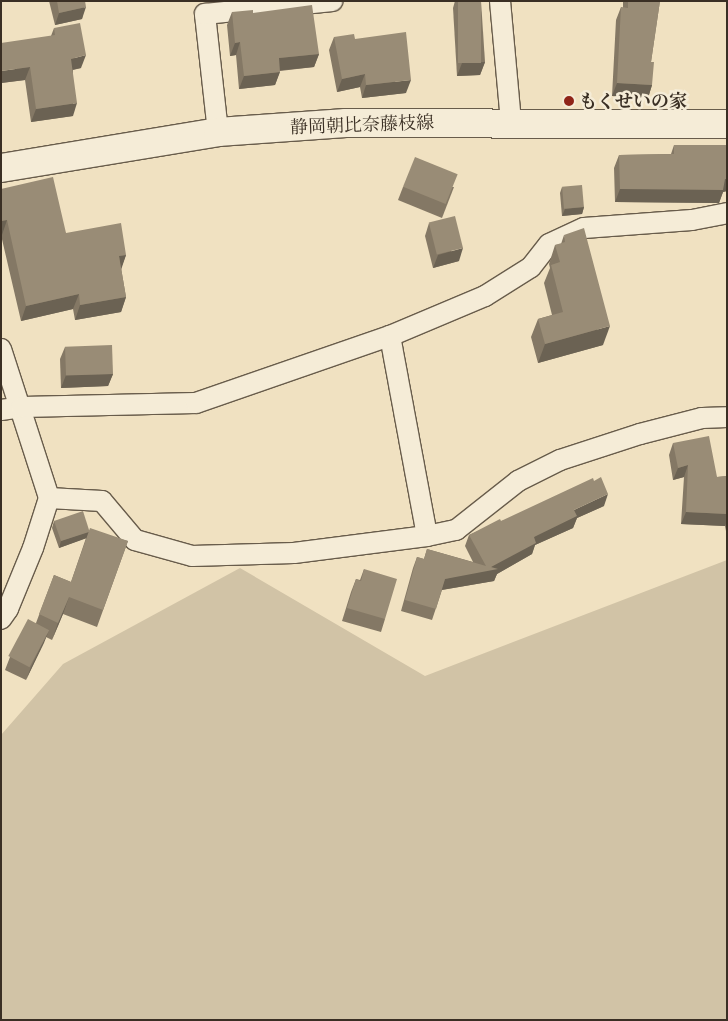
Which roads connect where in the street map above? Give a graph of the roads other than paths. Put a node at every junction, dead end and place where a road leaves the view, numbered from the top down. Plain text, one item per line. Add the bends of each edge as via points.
1 (332, 1) edge
2 (500, 1) edge
3 (511, 123) junction
4 (727, 124) edge
5 (218, 132) junction
6 (1, 168) edge
7 (727, 212) edge
8 (390, 336) junction
9 (1, 349) edge
10 (22, 407) junction
11 (1, 410) edge
12 (727, 417) edge
13 (49, 498) junction
14 (427, 536) junction
15 (1, 619) edge

1 - 5 street via 204,14
2 - 3 street
3 - 4 main road, 静岡朝比奈藤枝線
3 - 5 main road, 静岡朝比奈藤枝線 via 346,123
5 - 6 main road, 静岡朝比奈藤枝線
7 - 8 street via 692,220 584,228 549,244 531,267 485,296
8 - 10 street via 196,403
8 - 14 street
9 - 10 street
10 - 11 street
10 - 13 street
12 - 14 street via 702,418 560,460 518,481 456,530
13 - 14 street via 102,501 135,540 192,556 294,553
13 - 15 street via 33,548

